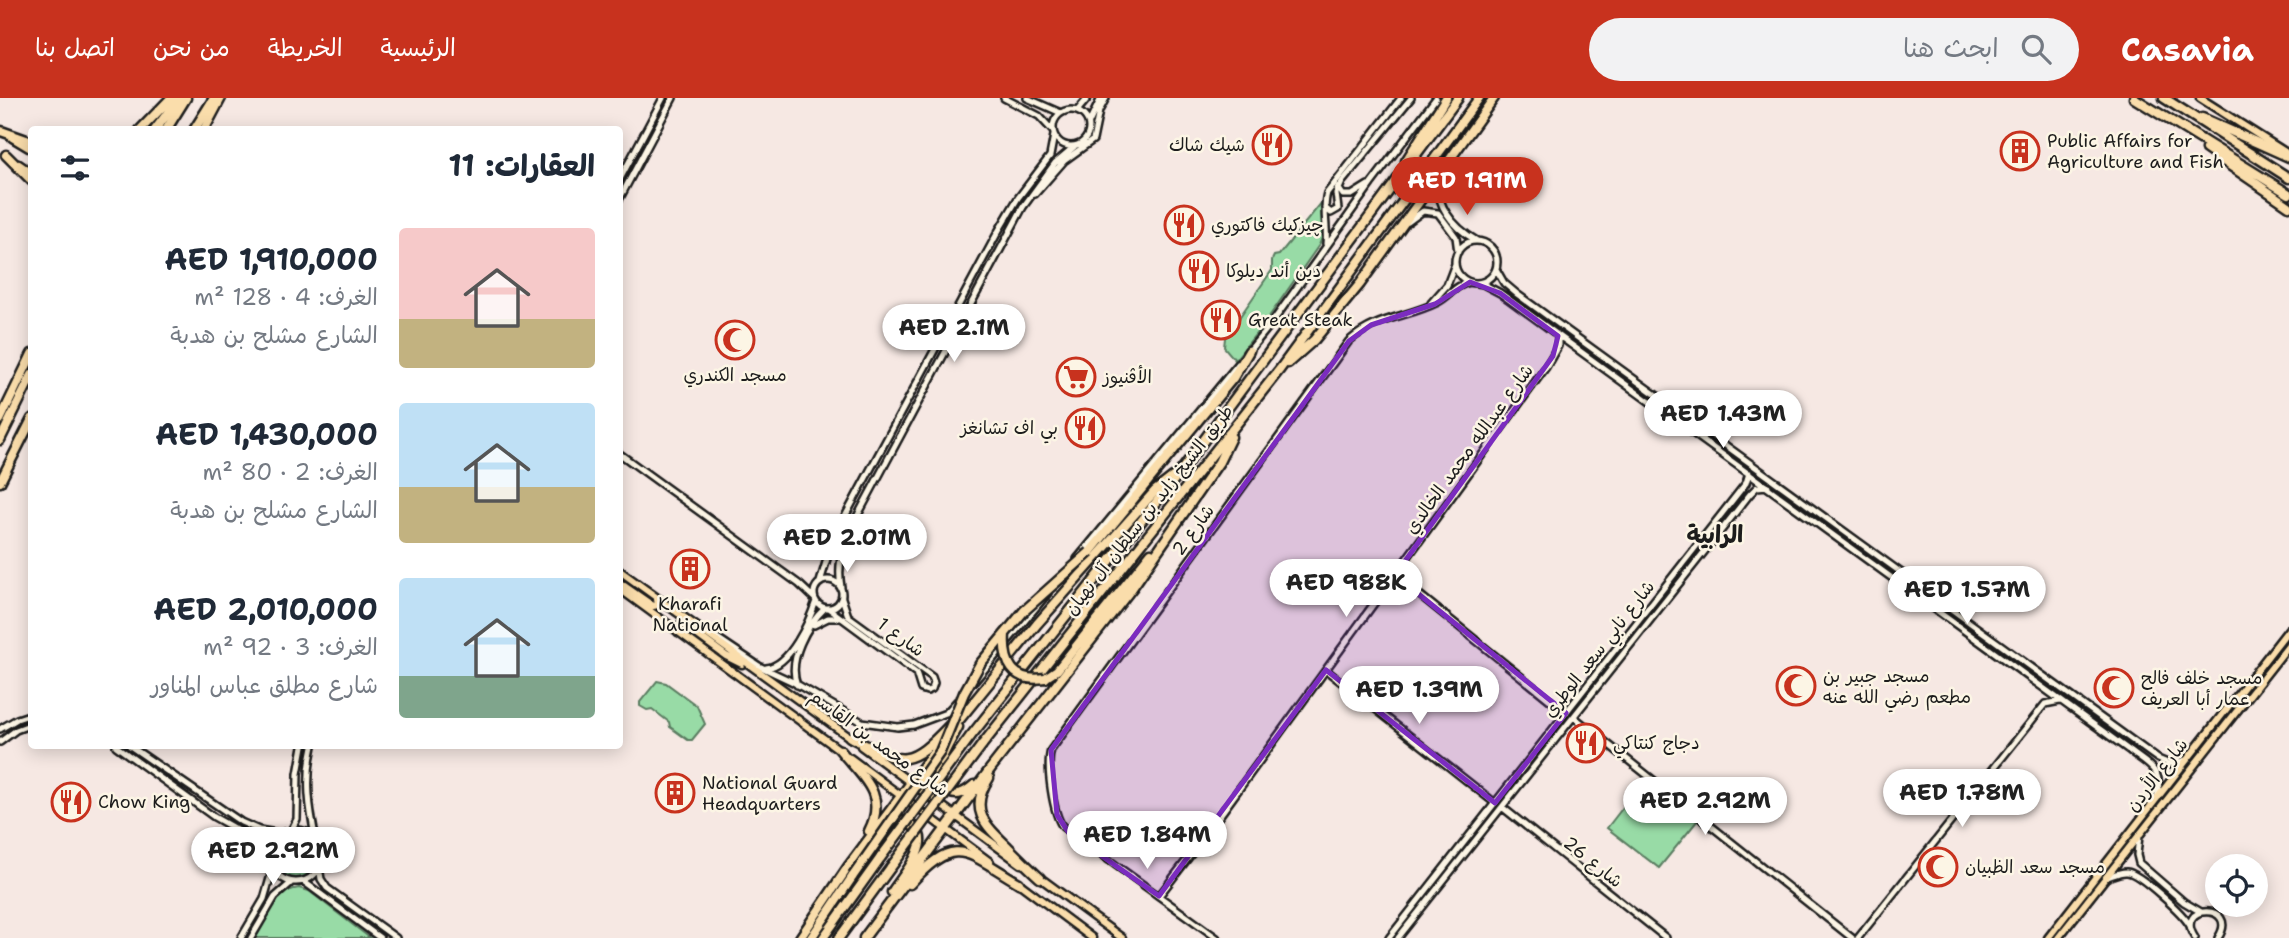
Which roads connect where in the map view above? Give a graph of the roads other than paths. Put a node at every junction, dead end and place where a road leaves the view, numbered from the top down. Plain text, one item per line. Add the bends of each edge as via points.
1 (171, 98) edge
2 (179, 98) edge
3 (186, 98) edge
4 (214, 98) edge
5 (221, 98) edge
6 (663, 98) edge
7 (673, 98) edge
8 (1004, 98) edge
9 (1027, 98) edge
10 (1088, 98) edge
11 (1103, 98) edge
12 (1401, 98) edge
13 (1410, 98) edge
14 (1437, 98) edge
15 (1446, 98) edge
16 (1458, 98) edge
17 (1479, 98) edge
18 (1494, 98) edge
19 (2134, 98) edge
20 (2164, 98) edge
21 (2200, 98) edge
22 (1046, 108) junction
23 (1077, 111) junction
24 (1061, 113) junction
25 (2187, 113) junction
26 (1039, 116) junction
27 (2170, 122) junction
28 (1089, 123) junction
29 (144, 126) edge
30 (158, 126) edge
31 (168, 126) edge
32 (196, 126) edge
33 (209, 126) edge
34 (1, 130) edge
35 (1054, 133) junction
36 (28, 140) edge
37 (1075, 146) junction
38 (28, 147) edge
39 (3, 153) edge
40 (1452, 155) junction
41 (2289, 156) edge
42 (28, 170) edge
43 (623, 173) edge
44 (28, 177) edge
45 (2289, 178) edge
46 (1342, 182) junction
47 (1371, 184) junction
48 (1392, 187) junction
49 (623, 192) edge
50 (2289, 194) edge
51 (2289, 206) edge
52 (1023, 207) junction
53 (1325, 208) junction
54 (1392, 240) junction
55 (1479, 242) junction
56 (1325, 247) junction
57 (1458, 252) junction
58 (1455, 262) junction
59 (1496, 269) junction
60 (1473, 283) junction
61 (1429, 305) junction
62 (1558, 336) junction
63 (1573, 347) junction
64 (1249, 351) junction
65 (1553, 356) junction
66 (28, 362) edge
67 (1280, 369) junction
68 (28, 383) edge
69 (0, 420) edge
70 (28, 427) edge
71 (1234, 428) junction
72 (1713, 435) junction
73 (28, 439) edge
74 (0, 440) edge
75 (1706, 443) junction
76 (1726, 445) junction
77 (1721, 453) junction
78 (15, 454) junction
79 (623, 456) edge
80 (1181, 471) junction
81 (1749, 473) junction
82 (0, 482) edge
83 (1768, 486) junction
84 (1190, 502) junction
85 (1698, 545) junction
86 (1705, 551) junction
87 (825, 565) junction
88 (839, 565) junction
89 (623, 573) edge
90 (1395, 575) junction
91 (819, 583) junction
92 (799, 584) junction
93 (623, 585) edge
94 (841, 587) junction
95 (623, 591) edge
96 (842, 598) junction
97 (657, 599) junction
98 (815, 600) junction
99 (827, 608) junction
100 (841, 618) junction
101 (811, 626) junction
102 (2289, 629) edge
103 (702, 632) junction
104 (678, 633) junction
105 (1985, 633) junction
106 (1005, 634) junction
107 (1978, 642) junction
108 (2287, 649) edge
109 (751, 667) junction
110 (2258, 667) junction
111 (764, 668) junction
112 (1326, 670) junction
113 (735, 675) junction
114 (797, 685) junction
115 (738, 686) dead end
116 (2043, 688) junction
117 (2249, 697) junction
118 (2061, 701) junction
119 (2045, 704) junction
120 (1039, 707) junction
121 (967, 708) junction
122 (1566, 713) junction
123 (28, 715) edge
124 (1574, 717) junction
125 (28, 726) edge
126 (0, 729) edge
127 (850, 737) junction
128 (0, 743) edge
129 (120, 749) edge
130 (134, 749) edge
131 (302, 749) edge
132 (312, 749) edge
133 (840, 750) junction
134 (1536, 751) junction
135 (1542, 757) junction
136 (2158, 759) junction
137 (2186, 760) junction
138 (1524, 766) junction
139 (991, 768) junction
140 (2152, 768) junction
141 (1531, 770) junction
142 (910, 783) junction
143 (901, 795) junction
144 (2157, 796) junction
145 (1495, 803) junction
146 (1502, 807) junction
147 (955, 816) junction
148 (946, 828) junction
149 (291, 831) junction
150 (282, 834) junction
151 (871, 835) junction
152 (2139, 836) junction
153 (316, 840) junction
154 (271, 849) junction
155 (319, 867) junction
156 (848, 867) junction
157 (273, 868) junction
158 (1040, 878) junction
159 (2105, 878) junction
160 (303, 881) junction
161 (292, 882) junction
162 (1019, 883) junction
163 (1159, 896) junction
164 (2201, 912) junction
165 (875, 922) junction
166 (2223, 924) junction
167 (2190, 932) edge
168 (241, 938) edge
169 (251, 938) edge
170 (380, 938) edge
171 (396, 938) edge
172 (800, 938) edge
173 (811, 938) edge
174 (823, 938) edge
175 (839, 938) edge
176 (864, 938) edge
177 (1092, 938) edge
178 (1122, 938) edge
179 (1217, 938) edge
180 (1389, 938) edge
181 (1398, 938) edge
182 (1666, 938) edge
183 (1852, 938) edge
184 (1858, 938) edge
185 (2048, 938) edge
186 (2058, 938) edge
187 (2194, 938) edge
188 (2218, 938) edge
189 (2224, 938) edge

1 - 29 highway
2 - 30 highway
3 - 31 highway
4 - 32 highway
5 - 33 highway
6 - 43 street
7 - 49 street
8 - 26 street
9 - 22 street
10 - 23 street
11 - 28 street
11 - 52 street via 1093,140 1064,161
12 - 53 street via 1329,189
13 - 46 street
14 - 47 street
15 - 48 highway
16 - 48 highway, طريق الشيخ زايد بن سلطان آل نهيان
17 - 67 highway, طريق الشيخ زايد بن سلطان آل نهيان
18 - 40 highway
19 - 27 highway
20 - 25 highway
21 - 41 main road
22 - 24 street
22 - 26 street via 1045,115
23 - 24 street
23 - 28 street
24 - 35 street
25 - 41 highway
25 - 45 highway
26 - 35 street
27 - 50 highway
27 - 51 highway
28 - 37 street via 1088,135
34 - 36 highway
34 - 38 main road
35 - 37 street via 1062,144
35 - 87 street via 1049,156 999,230 833,539
37 - 52 street via 1055,163
39 - 42 main road
39 - 44 highway
40 - 54 highway
40 - 55 street via 1438,184 1438,198 1459,229
46 - 47 street via 1340,191 1346,196
46 - 53 street via 1336,191 1337,211
47 - 56 street
48 - 80 highway, طريق الشيخ زايد بن سلطان آل نهيان
52 - 88 street via 859,513
53 - 56 street
54 - 57 street via 1418,213 1433,211 1454,233
54 - 67 highway via 1327,326
55 - 57 street
55 - 59 street via 1494,251
56 - 64 street
57 - 58 street
58 - 60 street via 1458,272
58 - 61 street via 1447,285
59 - 60 street via 1489,279
59 - 72 street via 1517,294
60 - 61 street, شارع 2 via 1458,286
60 - 62 street via 1500,293
61 - 163 street, شارع 2 via 1380,321 1349,341 1051,750 1059,821 1069,833
62 - 63 street
62 - 65 street, شارع عبدالله محمد الخالدي
63 - 65 street, شارع عبدالله محمد الخالدي
63 - 75 street
64 - 106 highway, bridge via 1233,378 1090,552 1030,605
64 - 114 street via 950,710 914,725 872,724
65 - 90 street, شارع عبدالله محمد الخالدي
66 - 69 highway
67 - 71 highway, طريق الشيخ زايد بن سلطان آل نهيان
68 - 74 highway
70 - 78 highway
71 - 84 highway via 1219,461
71 - 175 highway, طريق الشيخ زايد بن سلطان آل نهيان, bridge via 982,745
72 - 75 street via 1714,441
72 - 76 street
73 - 78 highway
75 - 77 street
76 - 77 street
76 - 105 street
77 - 81 street
78 - 82 highway
79 - 92 street
80 - 121 highway via 1155,491
80 - 174 highway, طريق الشيخ زايد بن سلطان آل نهيان, bridge via 970,737
81 - 83 street
81 - 85 street, شارع نابي سعد الوطري
83 - 86 street, شارع نابي سعد الوطري via 1757,486 1749,494
83 - 107 street
84 - 106 highway, bridge via 1057,670 1045,678 1022,677 1010,667 1004,653
84 - 120 highway via 1124,599
85 - 86 street via 1704,545
85 - 122 street, شارع نابي سعد الوطري
86 - 124 street, شارع نابي سعد الوطري
87 - 88 street via 831,570
87 - 91 street
88 - 94 street
89 - 97 main road, شارع محمد بن القاسم
90 - 112 street, شارع عبدالله محمد الخالدي
90 - 122 street
91 - 92 street
91 - 94 street via 832,580
91 - 98 street
92 - 98 street
93 - 97 main road via 653,607 658,605
94 - 96 street
95 - 104 main road, شارع محمد بن القاسم
96 - 99 street
96 - 100 street, شارع 1 via 848,616 932,677 932,689 920,689 916,673
97 - 103 main road, شارع محمد بن القاسم
98 - 99 street
98 - 111 street via 787,658 776,667
99 - 100 street, شارع 1
99 - 101 street
100 - 101 street
101 - 114 street via 795,658
102 - 110 main road, شارع الأردن
103 - 109 main road, شارع محمد بن القاسم
103 - 111 street via 716,636
104 - 109 main road via 678,626 684,625 726,656
104 - 113 main road, شارع محمد بن القاسم
105 - 107 street via 1978,634
105 - 136 street
106 - 173 highway, bridge via 967,685 940,752
107 - 116 street
108 - 117 main road, شارع الأردن
109 - 127 main road, شارع محمد بن القاسم
110 - 117 main road via 2241,694
110 - 137 main road, شارع الأردن
111 - 114 street
112 - 145 street
112 - 163 street, شارع عبدالله محمد الخالدي
113 - 115 main road
113 - 133 main road, شارع محمد بن القاسم
116 - 118 street
116 - 119 street
117 - 152 main road, شارع الأردن
118 - 119 street
118 - 140 street
119 - 184 street
120 - 139 highway
120 - 158 highway via 987,781 979,808 986,826
121 - 127 highway via 925,751 910,759 888,757
121 - 139 highway via 939,765 938,781 950,793 963,793
121 - 142 highway
122 - 134 street, شارع نابي سعد الوطري
123 - 126 street
124 - 135 street, شارع نابي سعد الوطري
124 - 183 street
125 - 128 street
127 - 142 main road, شارع محمد بن القاسم
129 - 154 street via 214,817
130 - 150 street via 241,822
131 - 149 street via 297,819
132 - 153 street via 307,775 309,816
133 - 143 main road, شارع محمد بن القاسم
133 - 156 highway via 876,800 876,817
134 - 135 street
134 - 138 street, شارع نابي سعد الوطري
135 - 141 street, شارع نابي سعد الوطري
136 - 137 street via 2170,764
136 - 140 street via 2160,766
137 - 144 main road, شارع الأردن
138 - 141 street via 1530,764
138 - 145 street, شارع نابي سعد الوطري
139 - 147 highway
140 - 144 street via 2159,778
141 - 146 street, شارع نابي سعد الوطري
142 - 143 highway
142 - 147 main road, شارع محمد بن القاسم
143 - 148 main road, شارع محمد بن القاسم
143 - 151 highway
144 - 185 main road, شارع الأردن
145 - 180 street, شارع نابي سعد الوطري
146 - 181 street, شارع نابي سعد الوطري
146 - 182 street, شارع 26
147 - 148 highway
147 - 158 main road, شارع محمد بن القاسم
148 - 162 main road, شارع محمد بن القاسم
148 - 165 highway
149 - 150 street
149 - 153 street
150 - 154 street
151 - 156 highway
151 - 165 highway via 897,820 911,824 921,839
152 - 159 main road, شارع الأردن
152 - 164 street via 2139,863
153 - 155 street via 321,853
154 - 157 street
155 - 160 street
155 - 171 street via 327,888
156 - 172 highway
157 - 161 street
157 - 168 street via 264,899
158 - 178 main road, شارع محمد بن القاسم
159 - 167 street via 2124,872 2134,875 2178,910
159 - 186 main road, شارع الأردن
160 - 161 street
160 - 170 street
161 - 169 street via 275,897
162 - 165 highway via 970,855 943,854 930,862
162 - 177 main road, شارع محمد بن القاسم
163 - 179 street
164 - 166 street via 2214,912
164 - 167 street via 2193,917
165 - 176 highway
166 - 188 street
166 - 189 street
167 - 187 street

